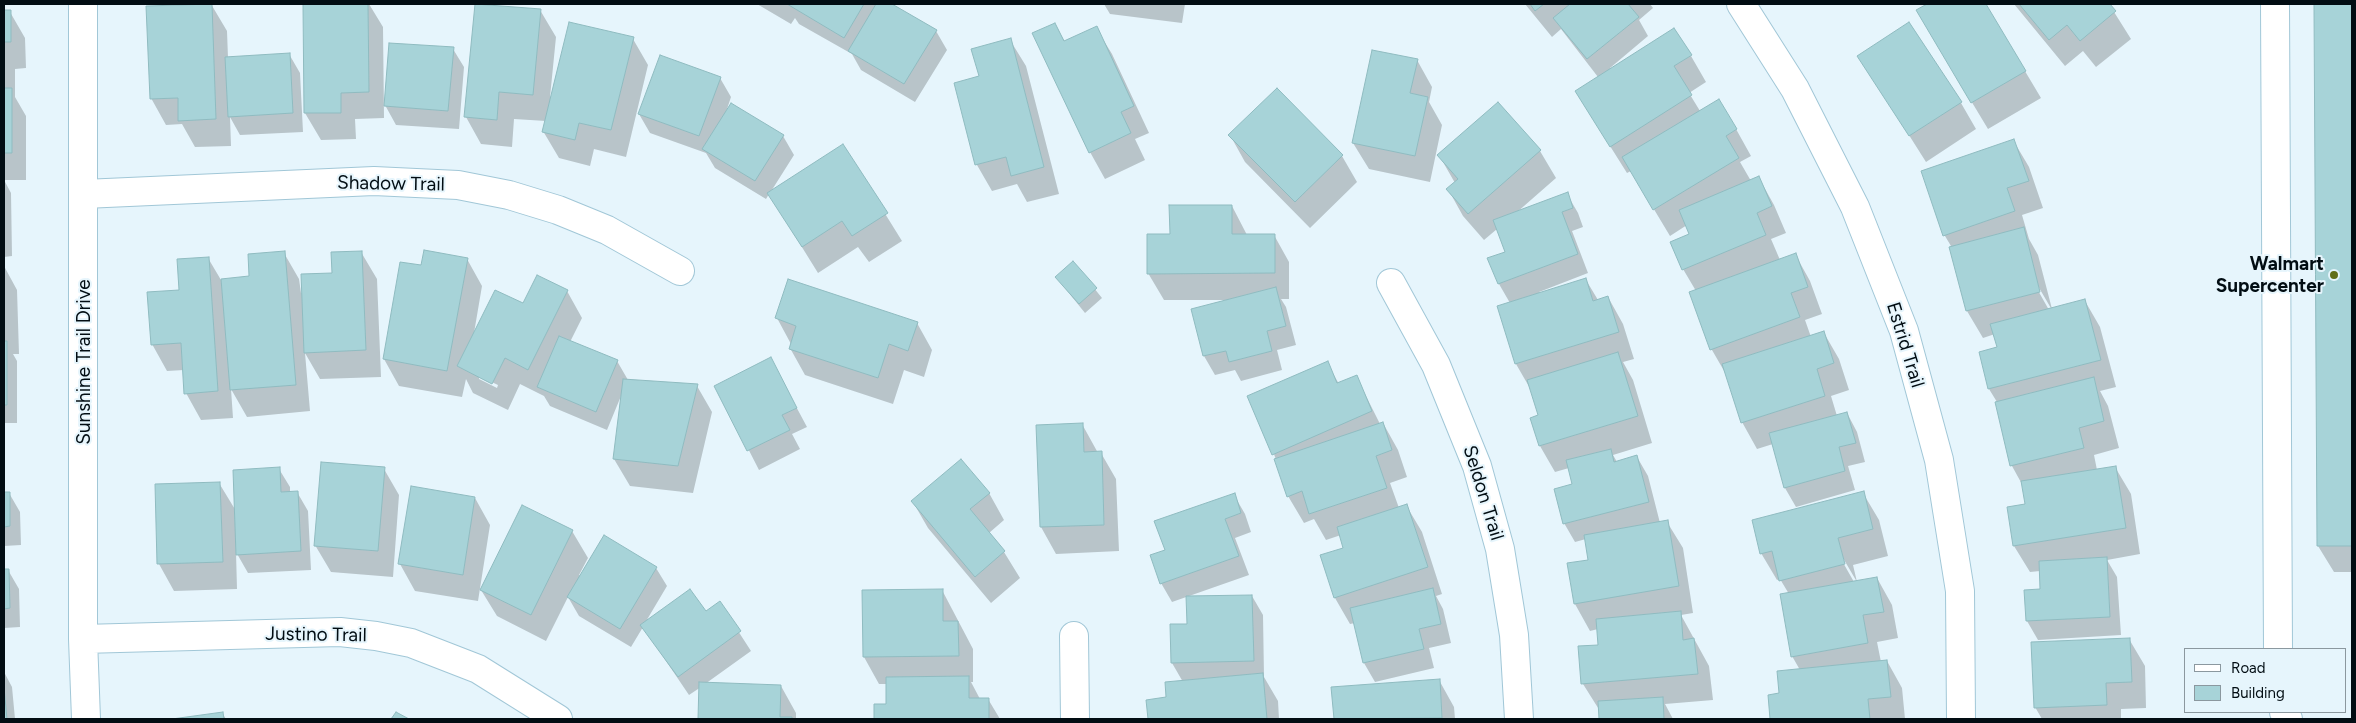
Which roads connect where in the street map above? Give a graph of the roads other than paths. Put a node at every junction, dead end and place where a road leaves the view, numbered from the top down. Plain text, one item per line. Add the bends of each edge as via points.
1 (83, 4) edge
2 (2275, 4) edge
3 (1751, 7) edge
4 (84, 194) junction
5 (680, 271) dead end
6 (1391, 283) dead end
7 (1074, 636) dead end
8 (83, 639) junction
9 (2278, 648) edge
10 (86, 719) edge
11 (558, 719) edge
12 (1075, 719) edge
13 (1519, 719) edge
14 (1961, 719) edge

1 - 4 street, Sunshine Trail Drive
2 - 9 street
3 - 14 street, Estrid Trail via 1855,207 1904,331 1938,460 1960,591
4 - 5 street, Shadow Trail via 374,181 458,185 509,195 558,210 607,230
4 - 8 street, Sunshine Trail Drive
6 - 13 street, Seldon Trail via 1436,365 1477,466 1502,559 1514,635
7 - 12 street
8 - 10 street, Sunshine Trail Drive
8 - 11 street, Justino Trail via 340,632 376,636 411,643 478,669

